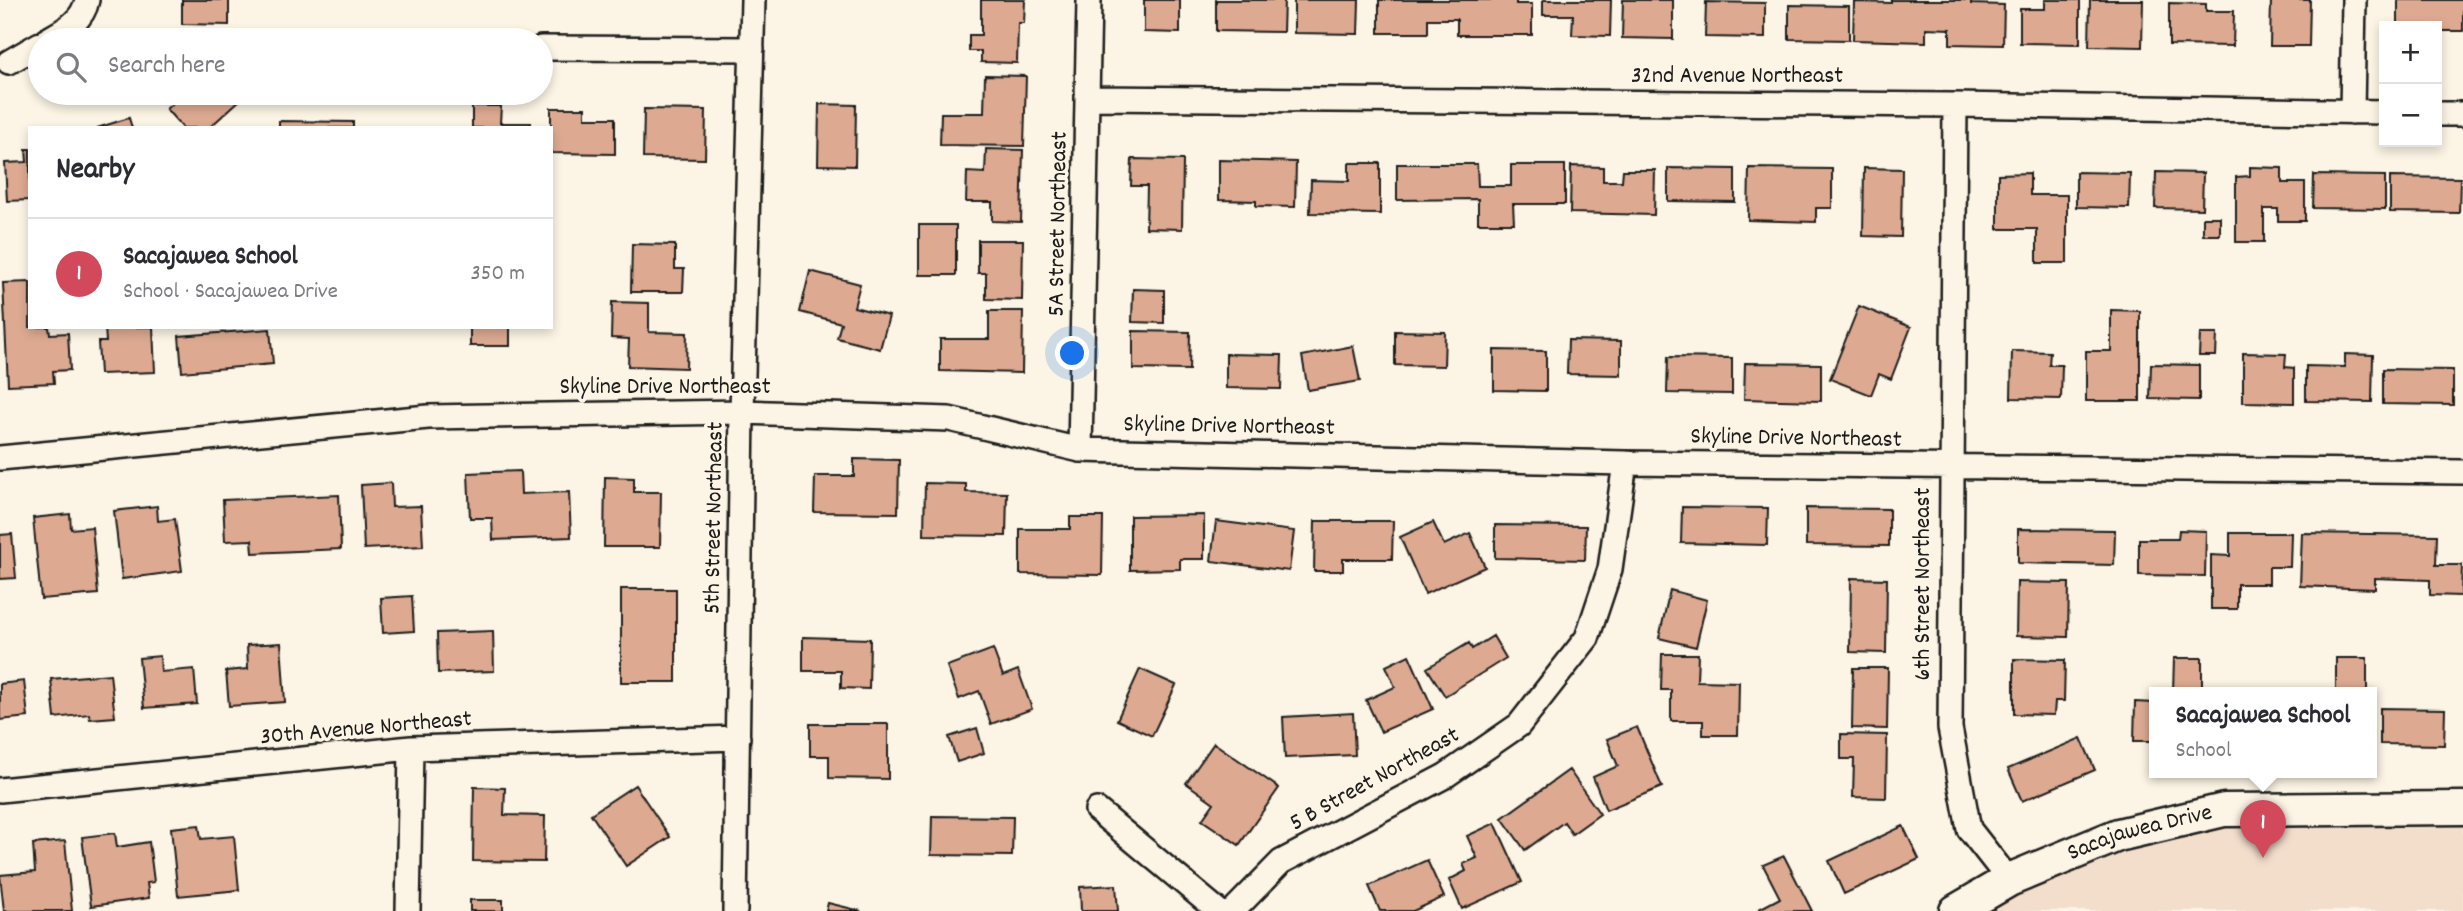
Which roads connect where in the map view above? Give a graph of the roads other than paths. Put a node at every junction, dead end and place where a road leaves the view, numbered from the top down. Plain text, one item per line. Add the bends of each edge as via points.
1 (87, 0) edge
2 (753, 0) edge
3 (1089, 0) edge
4 (2354, 0) edge
5 (69, 28) edge
6 (553, 48) edge
7 (752, 49) junction
8 (28, 51) edge
9 (9, 62) dead end
10 (1088, 99) junction
11 (1955, 105) junction
12 (2352, 111) junction
13 (2379, 112) edge
14 (2442, 114) edge
15 (2463, 114) edge
16 (742, 412) junction
17 (1080, 450) junction
18 (0, 458) edge
19 (1625, 463) junction
20 (1951, 467) junction
21 (2463, 472) edge
22 (738, 738) junction
23 (411, 748) junction
24 (0, 790) edge
25 (2463, 808) edge
26 (1097, 810) dead end
27 (2009, 880) junction
28 (408, 911) edge
29 (735, 911) edge
30 (1218, 911) edge
31 (1233, 911) edge
32 (1956, 911) edge

1 - 5 street via 85,12
2 - 7 street, 5th Street Northeast
3 - 10 street, 5A Street Northeast
4 - 12 street
6 - 7 street
7 - 16 street, 5th Street Northeast
8 - 9 street
10 - 11 street, 32nd Avenue Northeast
10 - 17 street, 5A Street Northeast
11 - 12 street, 32nd Avenue Northeast
11 - 20 street, 6th Street Northeast
12 - 13 street, 32nd Avenue Northeast
14 - 15 street
16 - 17 street, Skyline Drive Northeast via 949,419
16 - 18 street, Skyline Drive Northeast via 428,417
16 - 22 street, 5th Street Northeast
17 - 19 street, Skyline Drive Northeast
19 - 20 street, Skyline Drive Northeast
19 - 31 street, 5 B Street Northeast via 1610,569 1587,638 1519,725 1445,776 1280,862
20 - 21 street, Skyline Drive Northeast
20 - 27 street, 6th Street Northeast via 1950,728 1969,829
22 - 23 street, 30th Avenue Northeast
22 - 29 street, 5th Street Northeast
23 - 24 street, 30th Avenue Northeast
23 - 28 street
25 - 27 street, Sacajawea Drive via 2224,810 2118,835
26 - 30 street
27 - 32 street, Sacajawea Drive

